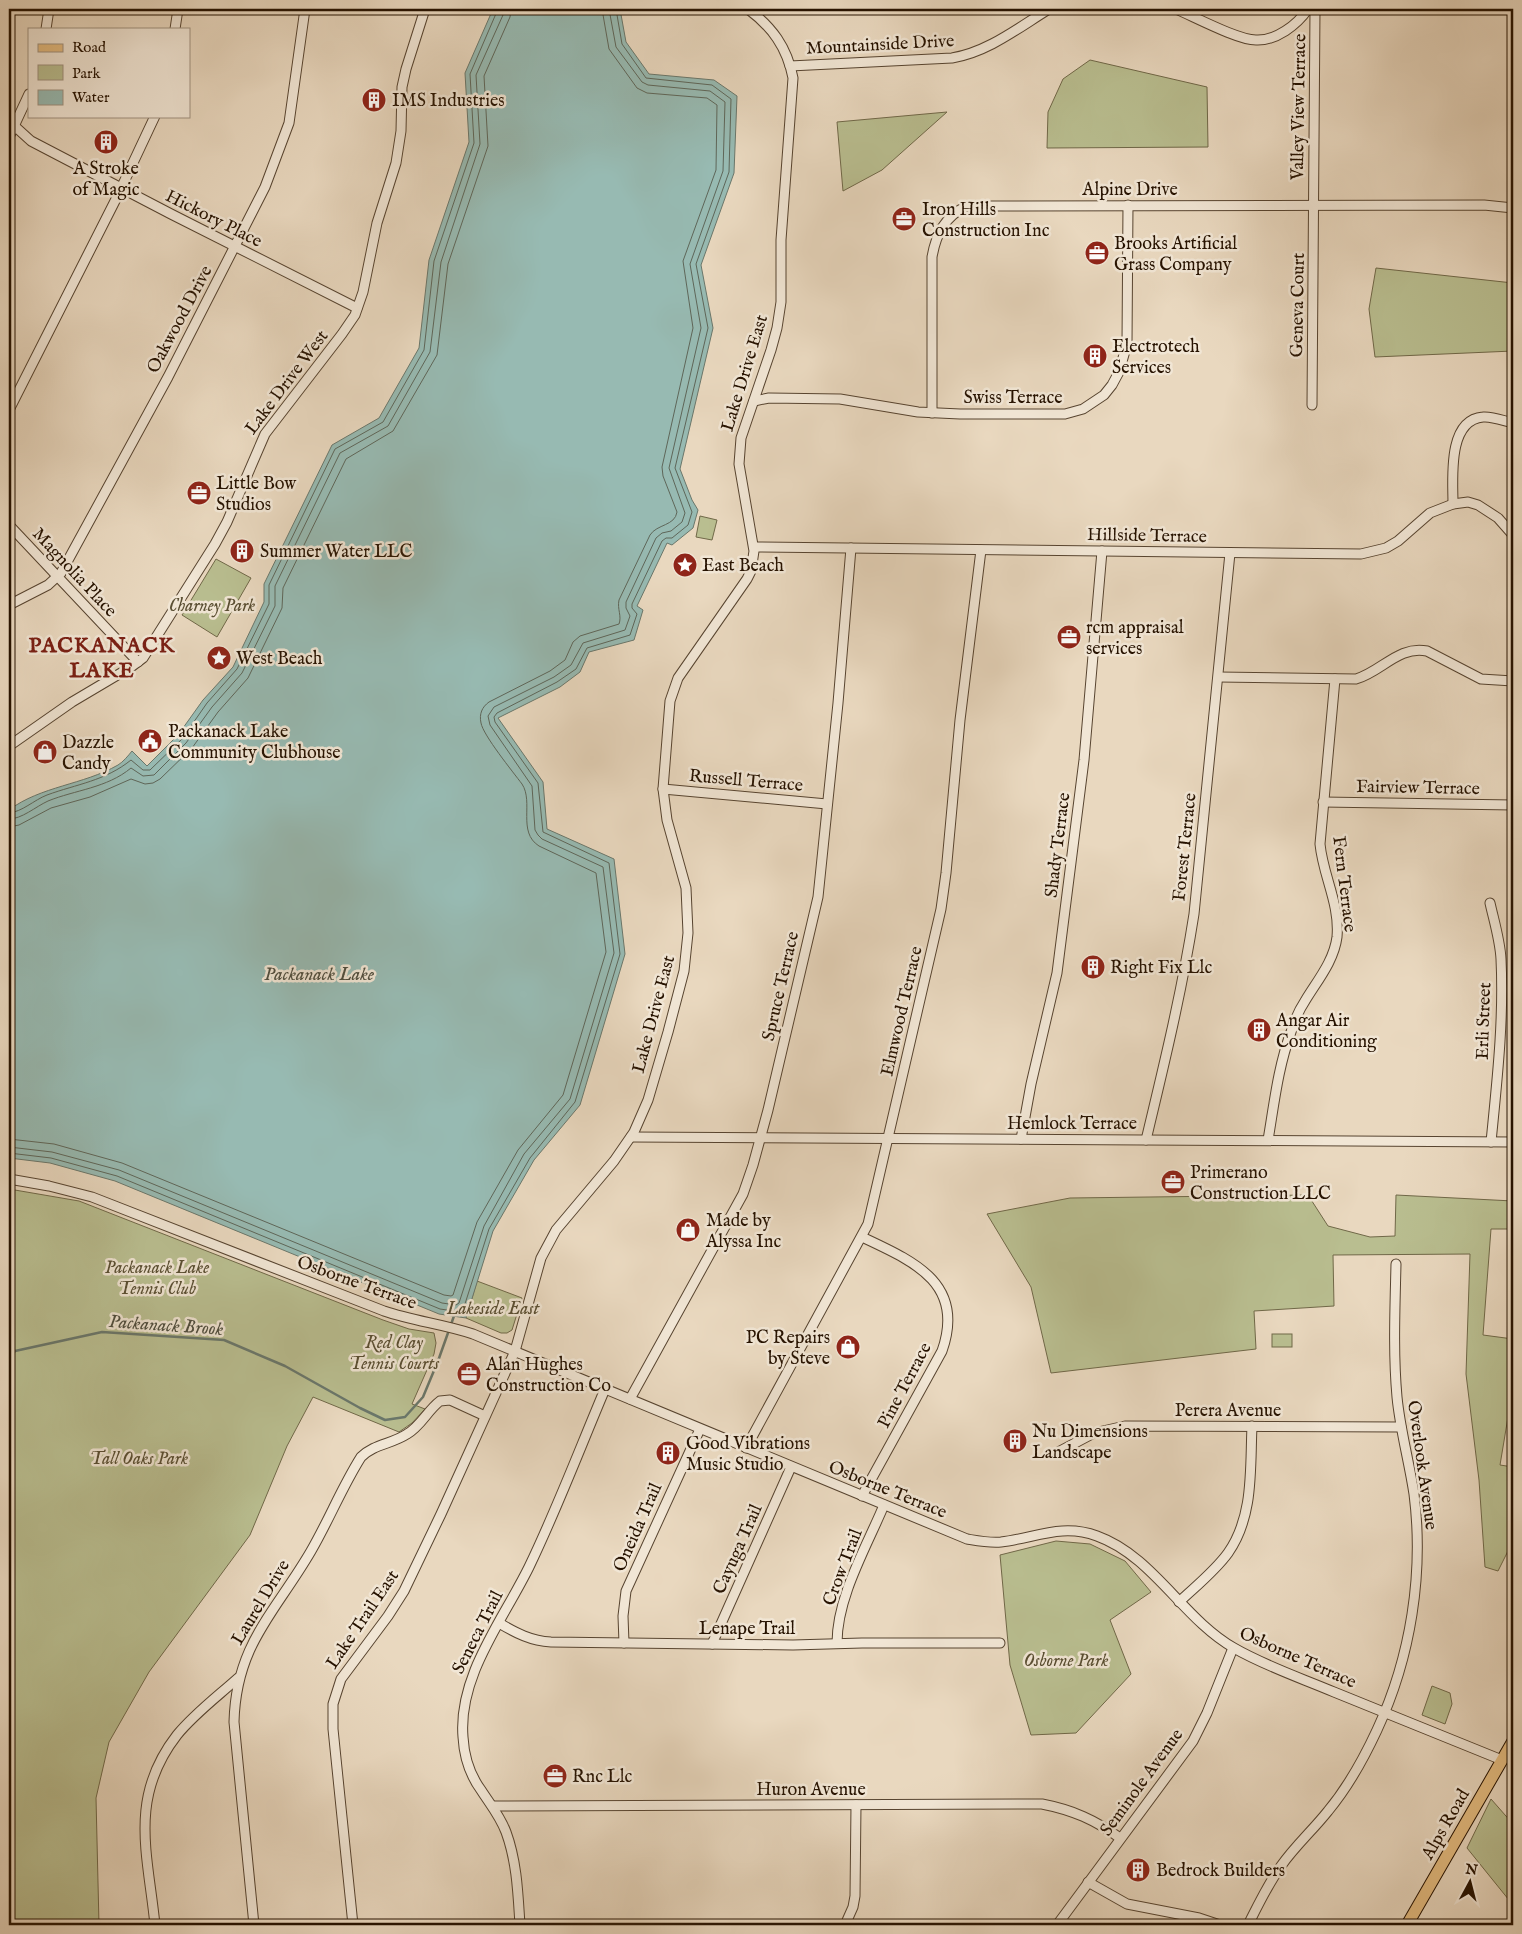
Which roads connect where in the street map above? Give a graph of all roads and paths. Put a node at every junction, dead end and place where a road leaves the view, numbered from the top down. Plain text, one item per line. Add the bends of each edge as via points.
1 (49, 9) edge
2 (178, 9) edge
3 (305, 9) edge
4 (425, 9) edge
5 (748, 9) edge
6 (1049, 9) edge
7 (1176, 9) edge
8 (1308, 9) edge
9 (1315, 9) edge
10 (46, 28) edge
11 (175, 28) edge
12 (790, 66) junction
13 (28, 96) edge
14 (153, 118) edge
15 (11, 123) edge
16 (9, 137) edge
17 (121, 188) junction
18 (1128, 205) junction
19 (1314, 205) junction
20 (1513, 208) edge
21 (235, 246) junction
22 (357, 308) junction
23 (754, 401) junction
24 (1312, 405) dead end
25 (9, 410) edge
26 (932, 413) junction
27 (1513, 423) edge
28 (1453, 504) junction
29 (9, 525) edge
30 (1513, 535) edge
31 (754, 548) junction
32 (851, 548) junction
33 (980, 550) junction
34 (1102, 551) junction
35 (1230, 552) junction
36 (57, 577) junction
37 (9, 605) edge
38 (138, 662) junction
39 (1218, 677) junction
40 (1335, 679) junction
41 (1513, 681) edge
42 (9, 746) edge
43 (663, 789) junction
44 (1323, 802) junction
45 (827, 804) junction
46 (1513, 805) edge
47 (1490, 903) dead end
48 (631, 1137) junction
49 (761, 1137) junction
50 (889, 1138) junction
51 (1021, 1139) junction
52 (1146, 1140) junction
53 (1268, 1140) junction
54 (1491, 1142) junction
55 (1513, 1142) edge
56 (9, 1179) edge
57 (862, 1237) junction
58 (1396, 1264) dead end
59 (515, 1351) junction
60 (605, 1389) junction
61 (630, 1399) junction
62 (485, 1416) junction
63 (1252, 1426) junction
64 (1401, 1427) junction
65 (700, 1429) junction
66 (746, 1448) junction
67 (1060, 1451) dead end
68 (791, 1467) junction
69 (862, 1496) junction
70 (884, 1505) junction
71 (1179, 1602) junction
72 (499, 1623) junction
73 (624, 1643) junction
74 (837, 1643) junction
75 (712, 1644) junction
76 (1000, 1644) dead end
77 (1233, 1648) junction
78 (239, 1677) junction
79 (1385, 1712) junction
80 (1513, 1741) edge
81 (1502, 1760) junction
82 (856, 1805) junction
83 (493, 1806) junction
84 (1120, 1838) junction
85 (1088, 1882) junction
86 (155, 1925) edge
87 (254, 1925) edge
88 (354, 1925) edge
89 (520, 1925) edge
90 (845, 1925) edge
91 (1057, 1925) edge
92 (1220, 1925) edge
93 (1248, 1925) edge
94 (1407, 1925) edge

1 - 10 street
2 - 11 street
3 - 21 street, Oakwood Drive via 289,123 265,187
4 - 22 street, Lake Drive West via 404,78 402,131 396,163 377,223
5 - 12 street, Lake Drive East via 763,20 781,42
6 - 12 street, Mountainside Drive via 993,44 966,55
7 - 8 street via 1242,38 1256,40 1273,37 1296,22
9 - 19 street, Valley View Terrace
12 - 23 street, Lake Drive East via 793,91 781,240 781,302 778,328
13 - 15 street
14 - 17 street
15 - 16 street
15 - 17 street, Hickory Place via 31,141
17 - 21 street, Hickory Place
17 - 25 street
18 - 19 street, Alpine Drive
18 - 26 street, Swiss Terrace via 1128,340 1119,372 1104,395 1072,413
18 - 26 street, Alpine Drive via 976,205 950,216 938,234 932,257
19 - 20 street, Alpine Drive via 1484,205
19 - 24 street, Geneva Court
21 - 22 street, Hickory Place
21 - 36 street, Oakwood Drive via 168,377
22 - 38 street, Lake Drive West via 342,334 265,434 215,544
23 - 26 street, Swiss Terrace via 769,398 840,399
23 - 31 street, Lake Drive East via 744,425 739,451
27 - 28 street via 1481,416 1463,428 1455,445
28 - 30 street, Hillside Terrace via 1468,502 1478,505 1493,514
28 - 35 street, Hillside Terrace via 1430,513 1398,541 1374,552
29 - 36 street, Magnolia Place
31 - 32 street, Hillside Terrace
31 - 43 street, Lake Drive East via 747,579 673,688
32 - 33 street, Hillside Terrace
32 - 45 street, Spruce Terrace
33 - 34 street, Hillside Terrace
33 - 50 street, Elmwood Terrace via 941,909
34 - 35 street, Hillside Terrace
34 - 51 street, Shady Terrace via 1084,760 1058,973 1030,1084
35 - 39 street, Forest Terrace
36 - 37 street, Oakwood Drive
36 - 38 street, Magnolia Place
38 - 42 street, Lake Drive West
39 - 40 street
39 - 52 street, Forest Terrace via 1186,969
40 - 41 street via 1365,676 1401,653 1418,649 1481,679
40 - 44 street, Fern Terrace
43 - 45 street, Russell Terrace
43 - 48 street, Lake Drive East via 667,820 686,888 686,956 648,1100
44 - 46 street, Fairview Terrace
44 - 53 street, Fern Terrace via 1321,858 1333,897 1337,939 1331,958 1303,1004 1291,1032
45 - 49 street, Spruce Terrace via 816,904
47 - 54 street, Erli Street via 1501,958 1502,1012
48 - 49 street, Hemlock Terrace
48 - 59 street, Lake Drive East via 548,1243 536,1273
49 - 50 street, Hemlock Terrace
49 - 61 street, Spruce Terrace via 742,1194
50 - 51 street, Hemlock Terrace
50 - 57 street, Elmwood Terrace
51 - 52 street, Hemlock Terrace
52 - 53 street, Hemlock Terrace
53 - 54 street, Hemlock Terrace
54 - 55 street, Hemlock Terrace
56 - 59 street, Osborne Terrace via 92,1198 384,1312 473,1334
57 - 66 street, Elmwood Terrace
57 - 69 street, Pine Terrace via 910,1262 930,1277 943,1294 948,1316 942,1351
58 - 64 street, Overlook Avenue via 1395,1370
59 - 60 street, Osborne Terrace
59 - 62 street, Lake Trail East
60 - 61 street, Osborne Terrace
60 - 72 street, Seneca Trail via 529,1566
61 - 65 street, Osborne Terrace
62 - 78 street, Laurel Drive via 450,1400 440,1400 407,1434 374,1447 361,1457 311,1551 258,1632
62 - 88 street, Lake Trail East via 404,1591 347,1669 336,1691 333,1722
63 - 64 street, Perera Avenue
63 - 67 street, Perera Avenue via 1125,1426 1094,1433
63 - 71 street via 1250,1494 1242,1525 1224,1558
64 - 79 street, Overlook Avenue via 1414,1496 1417,1555 1406,1648
65 - 66 street, Osborne Terrace
65 - 73 street, Oneida Trail via 626,1591
66 - 68 street, Osborne Terrace
68 - 69 street, Osborne Terrace
68 - 75 street, Cayuga Trail
69 - 70 street, Osborne Terrace
70 - 71 street, Osborne Terrace via 982,1542 1007,1541 1064,1530 1097,1536 1132,1556
70 - 74 street, Crow Trail via 842,1603
71 - 77 street, Osborne Terrace via 1211,1633
72 - 73 street, Lenape Trail via 517,1634 542,1642
72 - 83 street, Seneca Trail via 473,1671 462,1720 468,1763 477,1784
73 - 75 street, Lenape Trail
74 - 75 street, Lenape Trail
74 - 76 street, Lenape Trail
77 - 79 street, Osborne Terrace
77 - 84 street, Seminole Avenue via 1208,1713 1193,1741
78 - 86 street via 178,1735 149,1790 144,1841
78 - 87 street, Laurel Drive via 234,1722
79 - 81 street, Osborne Terrace
79 - 93 street, Overlook Avenue via 1347,1785 1282,1864
80 - 81 main road, Alps Road
81 - 94 main road, Alps Road
82 - 83 street, Huron Avenue
82 - 84 street, Huron Avenue via 1042,1804 1090,1818
82 - 90 street via 855,1896
83 - 89 street, Seneca Trail via 513,1853
84 - 85 street, Seminole Avenue
85 - 91 street, Seminole Avenue
85 - 92 street via 1127,1904

